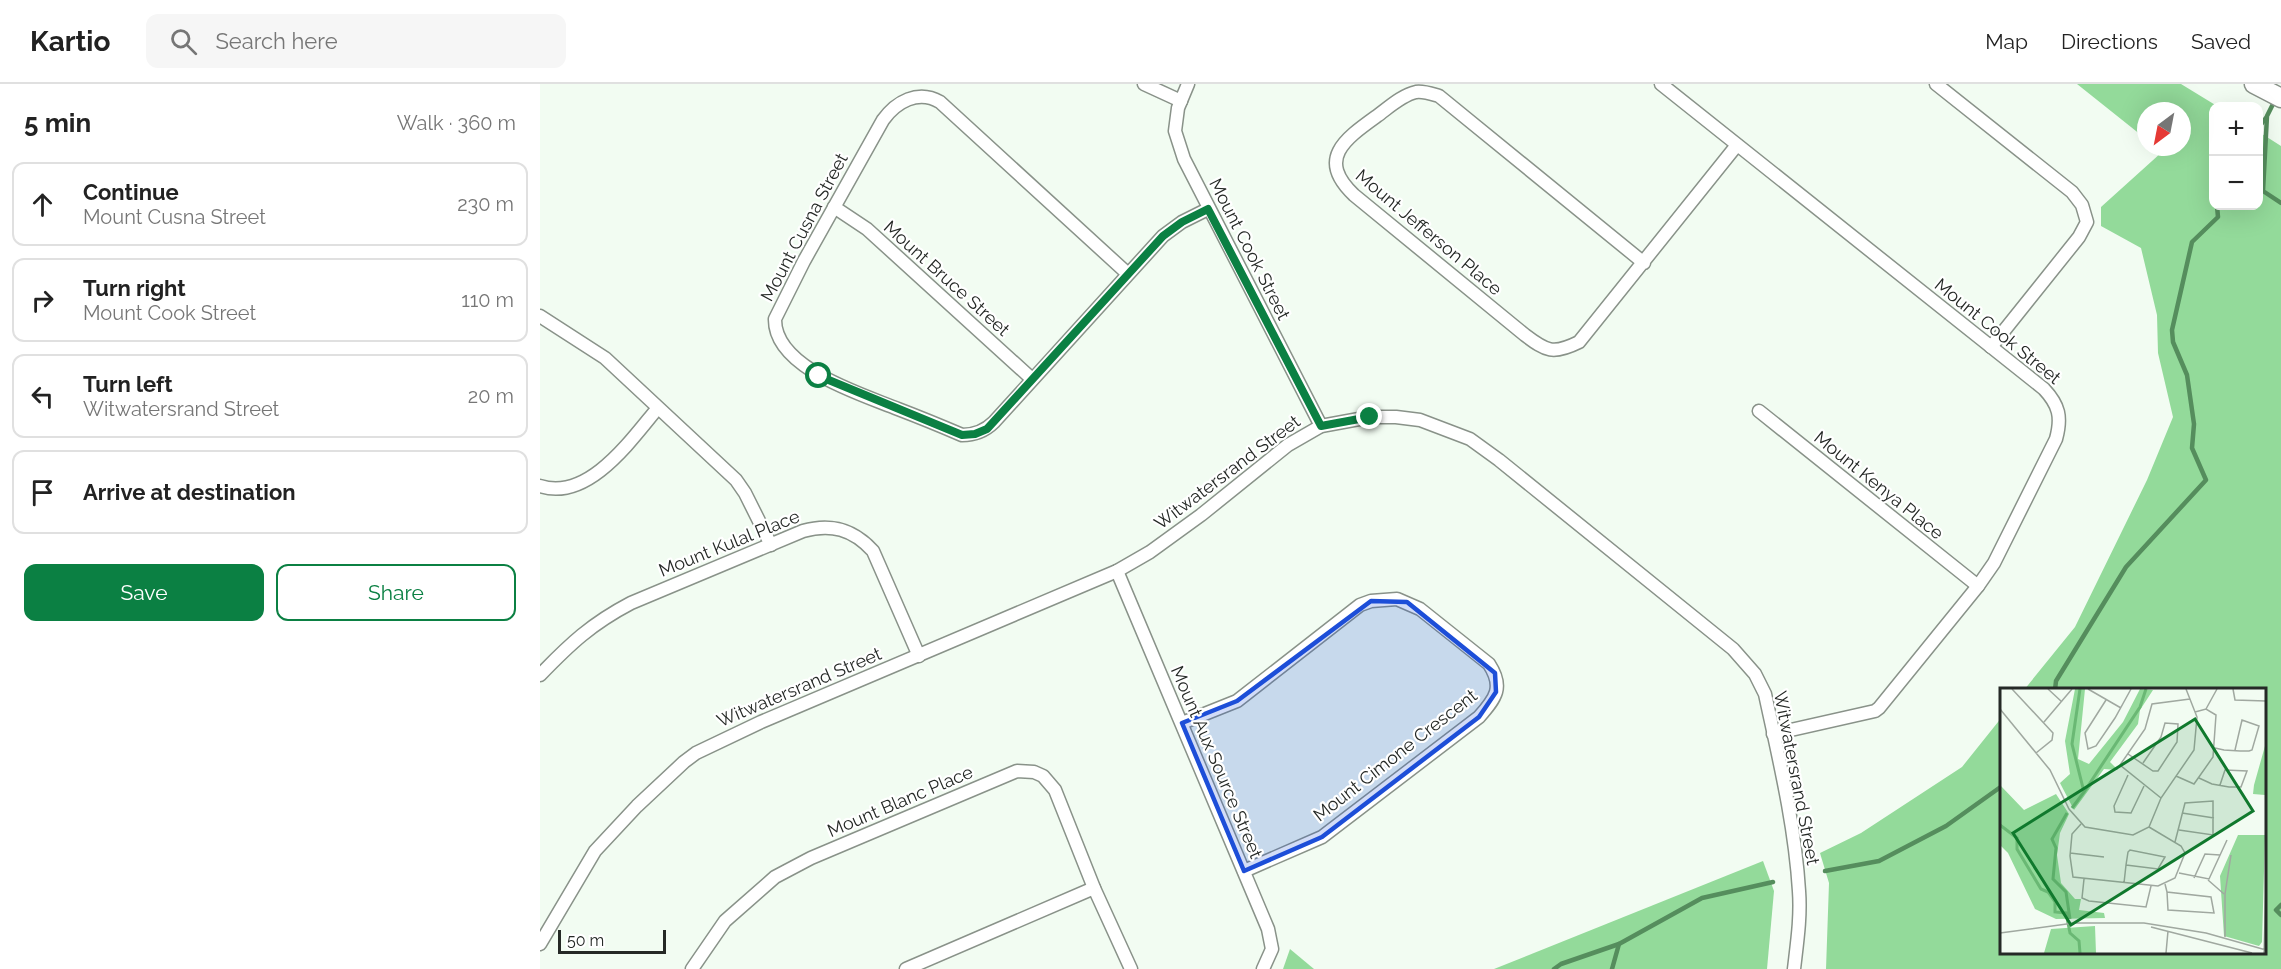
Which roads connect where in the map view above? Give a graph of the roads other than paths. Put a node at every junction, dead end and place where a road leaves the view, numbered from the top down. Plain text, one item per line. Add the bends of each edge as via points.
1 (1144, 84) edge
2 (1188, 84) edge
3 (1660, 84) edge
4 (1936, 84) edge
5 (2254, 84) edge
6 (2281, 98) edge
7 (1181, 101) junction
8 (1737, 146) junction
9 (834, 207) junction
10 (1208, 209) junction
11 (1644, 263) junction
12 (1128, 274) junction
13 (540, 316) edge
14 (1991, 347) junction
15 (1032, 380) junction
16 (657, 409) junction
17 (1759, 411) dead end
18 (1321, 426) junction
19 (540, 486) edge
20 (771, 545) junction
21 (1117, 571) junction
22 (1978, 586) junction
23 (919, 656) junction
24 (540, 675) edge
25 (1182, 723) junction
26 (1773, 734) junction
27 (1244, 871) junction
28 (1094, 888) junction
29 (540, 944) edge
30 (692, 969) edge
31 (906, 969) edge
32 (1131, 969) edge
33 (1263, 969) edge
34 (1794, 969) edge

1 - 7 street
2 - 7 street, Mount Cook Street
3 - 8 street, Mount Cook Street
4 - 14 street via 2072,192 2082,205 2086,222 2079,237
5 - 6 main road
7 - 10 street, Mount Cook Street via 1175,131
8 - 11 street, Mount Jefferson Place
8 - 14 street, Mount Cook Street
9 - 12 street, Mount Cusna Street via 890,111 907,99 933,98
9 - 15 street, Mount Bruce Street via 867,229
9 - 15 street, Mount Cusna Street via 775,319 779,340 790,353 819,376 962,435 987,429
10 - 12 street, Mount Cusna Street via 1163,236
10 - 18 street, Mount Cook Street
11 - 11 street, Mount Jefferson Place via 1579,342 1559,350 1544,349 1343,185 1336,166 1338,150 1347,138 1401,99 1418,92 1439,96
12 - 15 street, Mount Cusna Street
13 - 16 street via 605,358
14 - 22 street, Mount Cook Street via 2048,394 2060,417 2056,439
16 - 19 street via 601,471 564,488
16 - 20 street via 736,480
17 - 22 street, Mount Kenya Place
18 - 21 street, Witwatersrand Street via 1288,445 1150,552
18 - 26 street, Witwatersrand Street via 1370,417 1396,417 1420,420 1470,439 1745,660 1765,694
20 - 23 street, Mount Kulal Place via 819,526 848,531 862,539 873,551
20 - 24 street, Mount Kulal Place via 605,616
21 - 23 street, Witwatersrand Street
21 - 25 street, Mount Aux Source Street
22 - 26 street, Mount Cook Street via 1879,708
23 - 29 street, Witwatersrand Street via 751,726 684,762 595,851
25 - 27 street, Mount Aux Source Street
25 - 27 street, Mount Cimone Crescent via 1237,701 1360,605 1386,598 1420,609 1495,673 1496,692 1479,717 1322,837
26 - 34 street, Witwatersrand Street via 1799,891
27 - 33 street, Mount Aux Source Street via 1270,936 1272,949
28 - 30 street, Mount Blanc Place via 1055,790 1043,776 1017,771 775,877 725,921
28 - 31 street
28 - 32 street, Mount Blanc Place

